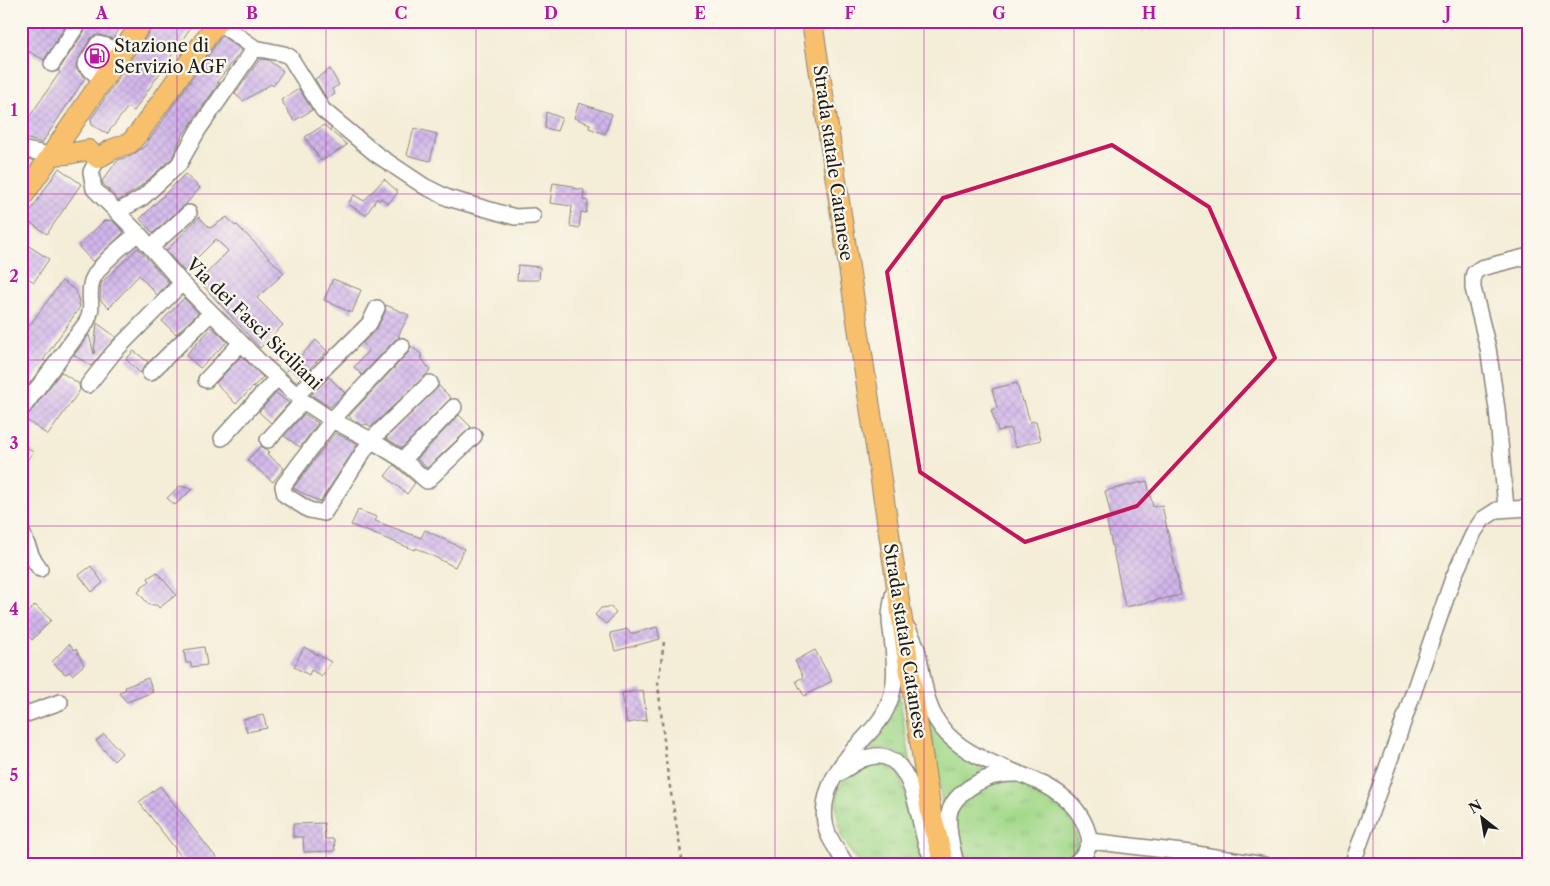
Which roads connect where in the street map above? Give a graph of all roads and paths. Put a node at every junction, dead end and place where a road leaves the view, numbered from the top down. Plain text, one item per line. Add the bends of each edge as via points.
1 (80, 21) edge
2 (143, 21) edge
3 (812, 21) edge
4 (218, 22) edge
5 (255, 48) junction
6 (52, 64) dead end
7 (76, 119) junction
8 (21, 150) edge
9 (93, 154) junction
10 (51, 155) junction
11 (21, 198) edge
12 (117, 212) junction
13 (188, 213) dead end
14 (532, 216) dead end
15 (138, 233) junction
16 (151, 247) junction
17 (1529, 256) edge
18 (182, 284) junction
19 (377, 308) dead end
20 (211, 312) junction
21 (241, 343) junction
22 (402, 346) dead end
23 (150, 373) dead end
24 (277, 378) junction
25 (206, 380) dead end
26 (430, 383) dead end
27 (88, 385) dead end
28 (300, 398) junction
29 (454, 407) dead end
30 (21, 410) edge
31 (332, 420) junction
32 (474, 436) dead end
33 (222, 438) dead end
34 (268, 440) dead end
35 (371, 440) junction
36 (403, 460) junction
37 (1506, 508) junction
38 (1529, 508) edge
39 (21, 530) edge
40 (40, 569) dead end
41 (896, 580) junction
42 (901, 614) junction
43 (664, 642) dead end
44 (60, 702) dead end
45 (21, 716) edge
46 (1020, 774) junction
47 (834, 777) junction
48 (1090, 841) junction
49 (683, 865) edge
50 (846, 865) edge
51 (936, 865) edge
52 (944, 865) edge
53 (956, 865) edge
54 (1073, 865) edge
55 (1264, 865) edge
56 (1352, 865) edge

1 - 6 street
2 - 7 main road
3 - 41 main road, Strada statale Catanese
4 - 5 street
4 - 9 main road via 130,143
5 - 12 street via 198,130 179,164 142,198
5 - 14 street via 290,57 323,110 376,154 424,186 448,198 515,217
7 - 9 main road
7 - 10 main road
8 - 10 street
9 - 10 main road
9 - 12 street, Via dei Fasci Siciliani via 92,194
10 - 11 main road
12 - 15 street, Via dei Fasci Siciliani
13 - 16 street
15 - 16 street, Via dei Fasci Siciliani
15 - 30 street via 92,278 92,306 86,323
16 - 18 street, Via dei Fasci Siciliani
17 - 37 street via 1481,268 1473,277 1496,400
18 - 20 street, Via dei Fasci Siciliani
18 - 27 street via 114,352
19 - 28 street via 368,324
20 - 21 street, Via dei Fasci Siciliani
20 - 23 street
21 - 24 street, Via dei Fasci Siciliani
21 - 25 street
22 - 31 street
24 - 28 street, Via dei Fasci Siciliani
24 - 33 street
26 - 35 street
28 - 31 street, Via dei Fasci Siciliani
28 - 34 street
29 - 36 street
31 - 35 street, Via dei Fasci Siciliani
31 - 35 street via 283,486 285,495 309,510 324,512
32 - 36 street, Via dei Fasci Siciliani via 427,481
35 - 36 street, Via dei Fasci Siciliani
37 - 38 street
37 - 56 street via 1483,519 1453,578
39 - 40 street
41 - 42 main road, Strada statale Catanese
41 - 47 street via 890,618 895,678 889,702 879,723 849,755
42 - 46 street via 917,648 924,690 935,718 964,749
42 - 52 main road, Strada statale Catanese via 931,813
43 - 49 path via 658,684 667,769
44 - 45 street
46 - 48 street via 1056,790 1066,799 1080,814
46 - 53 street via 987,778 957,798 949,812 948,824
47 - 50 street via 826,798 825,822
47 - 51 street via 865,758 879,756 898,765 913,789 926,846
48 - 54 street via 1085,854
48 - 55 street

